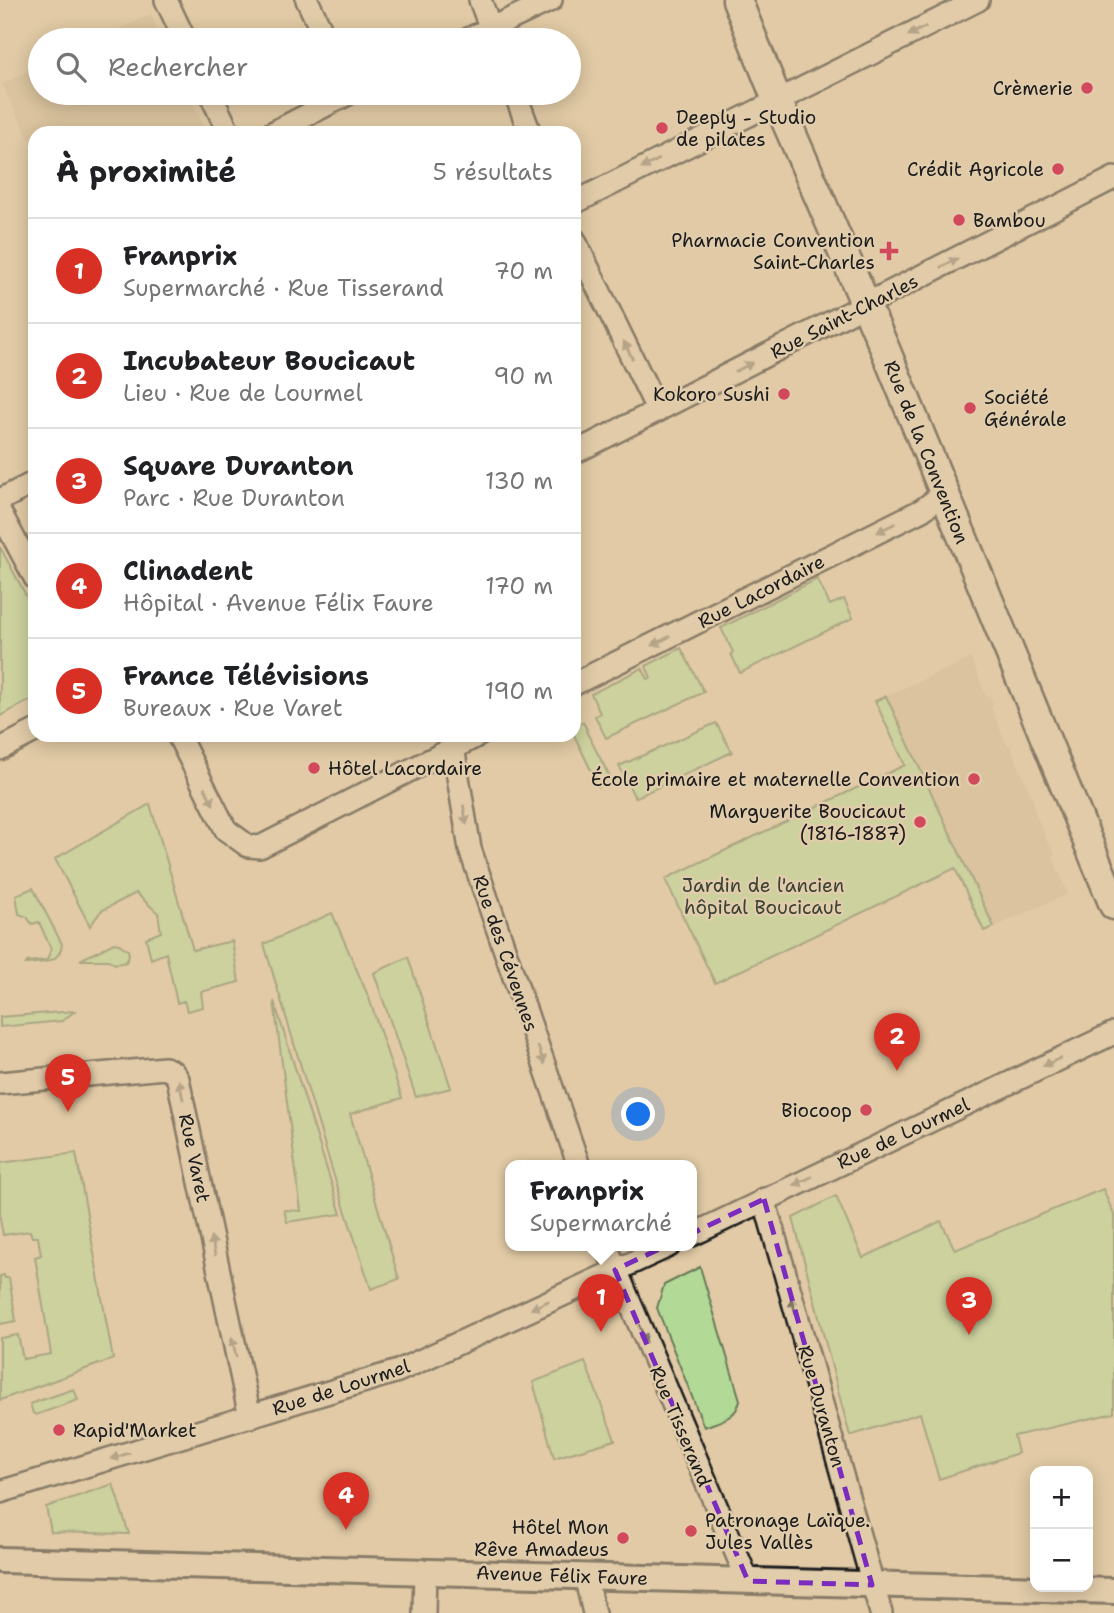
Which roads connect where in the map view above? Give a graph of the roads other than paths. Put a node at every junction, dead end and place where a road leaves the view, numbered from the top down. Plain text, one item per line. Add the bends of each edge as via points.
1 (166, 0) edge
2 (307, 0) edge
3 (480, 0) edge
4 (551, 0) edge
5 (737, 0) edge
6 (978, 0) edge
7 (179, 28) edge
8 (320, 28) edge
9 (490, 28) edge
10 (505, 28) edge
11 (777, 100) junction
12 (216, 105) edge
13 (327, 105) edge
14 (520, 105) edge
15 (226, 126) edge
16 (286, 126) edge
17 (527, 126) edge
18 (1114, 178) edge
19 (581, 199) edge
20 (581, 253) edge
21 (866, 305) junction
22 (658, 411) junction
23 (581, 450) edge
24 (28, 486) edge
25 (945, 493) junction
26 (0, 500) edge
27 (0, 512) edge
28 (28, 565) edge
29 (581, 680) edge
30 (28, 734) edge
31 (182, 742) edge
32 (452, 742) edge
33 (0, 748) edge
34 (1114, 905) edge
35 (1114, 1033) edge
36 (0, 1083) edge
37 (577, 1160) edge
38 (764, 1199) junction
39 (697, 1232) edge
40 (608, 1251) edge
41 (658, 1251) edge
42 (615, 1270) junction
43 (250, 1417) junction
44 (0, 1492) edge
45 (3, 1558) edge
46 (425, 1571) junction
47 (585, 1576) junction
48 (748, 1581) junction
49 (872, 1584) junction
50 (1114, 1591) edge
51 (424, 1613) edge
52 (594, 1613) edge
53 (880, 1613) edge

1 - 7 street
2 - 8 street
3 - 9 street
4 - 10 street
5 - 11 main road, Rue de la Convention
6 -> 11 street
11 -> 19 street
11 - 21 main road, Rue de la Convention
12 - 15 street
13 - 16 street
14 - 17 street
21 -> 18 street, Rue Saint-Charles
22 -> 20 street
22 -> 21 street, Rue Saint-Charles
21 - 25 main road, Rue de la Convention
22 - 23 street, Rue Saint-Charles
24 - 26 street
25 -> 29 street, Rue Lacordaire via 922,510
25 - 34 main road, Rue de la Convention
27 - 28 street
30 - 33 street
31 -> 32 street via 226,830 248,846 260,847
32 -> 37 street, Rue des Cévennes via 470,849
35 -> 38 street, Rue de Lourmel
43 -> 36 street, Rue Varet via 173,1072 165,1068
38 - 39 street, Rue de Lourmel
49 -> 38 street, Rue Duranton
40 - 42 street
41 - 42 street, Rue de Lourmel
42 -> 43 street, Rue de Lourmel via 398,1371
42 -> 48 street, Rue Tisserand
43 -> 44 street, Rue de Lourmel
45 - 46 street, Avenue Félix Faure
46 - 47 street, Avenue Félix Faure
46 - 51 street
47 - 48 street, Avenue Félix Faure
47 - 52 street
48 - 49 street, Avenue Félix Faure
49 - 50 street, Avenue Félix Faure
49 - 53 street, Rue Duranton

